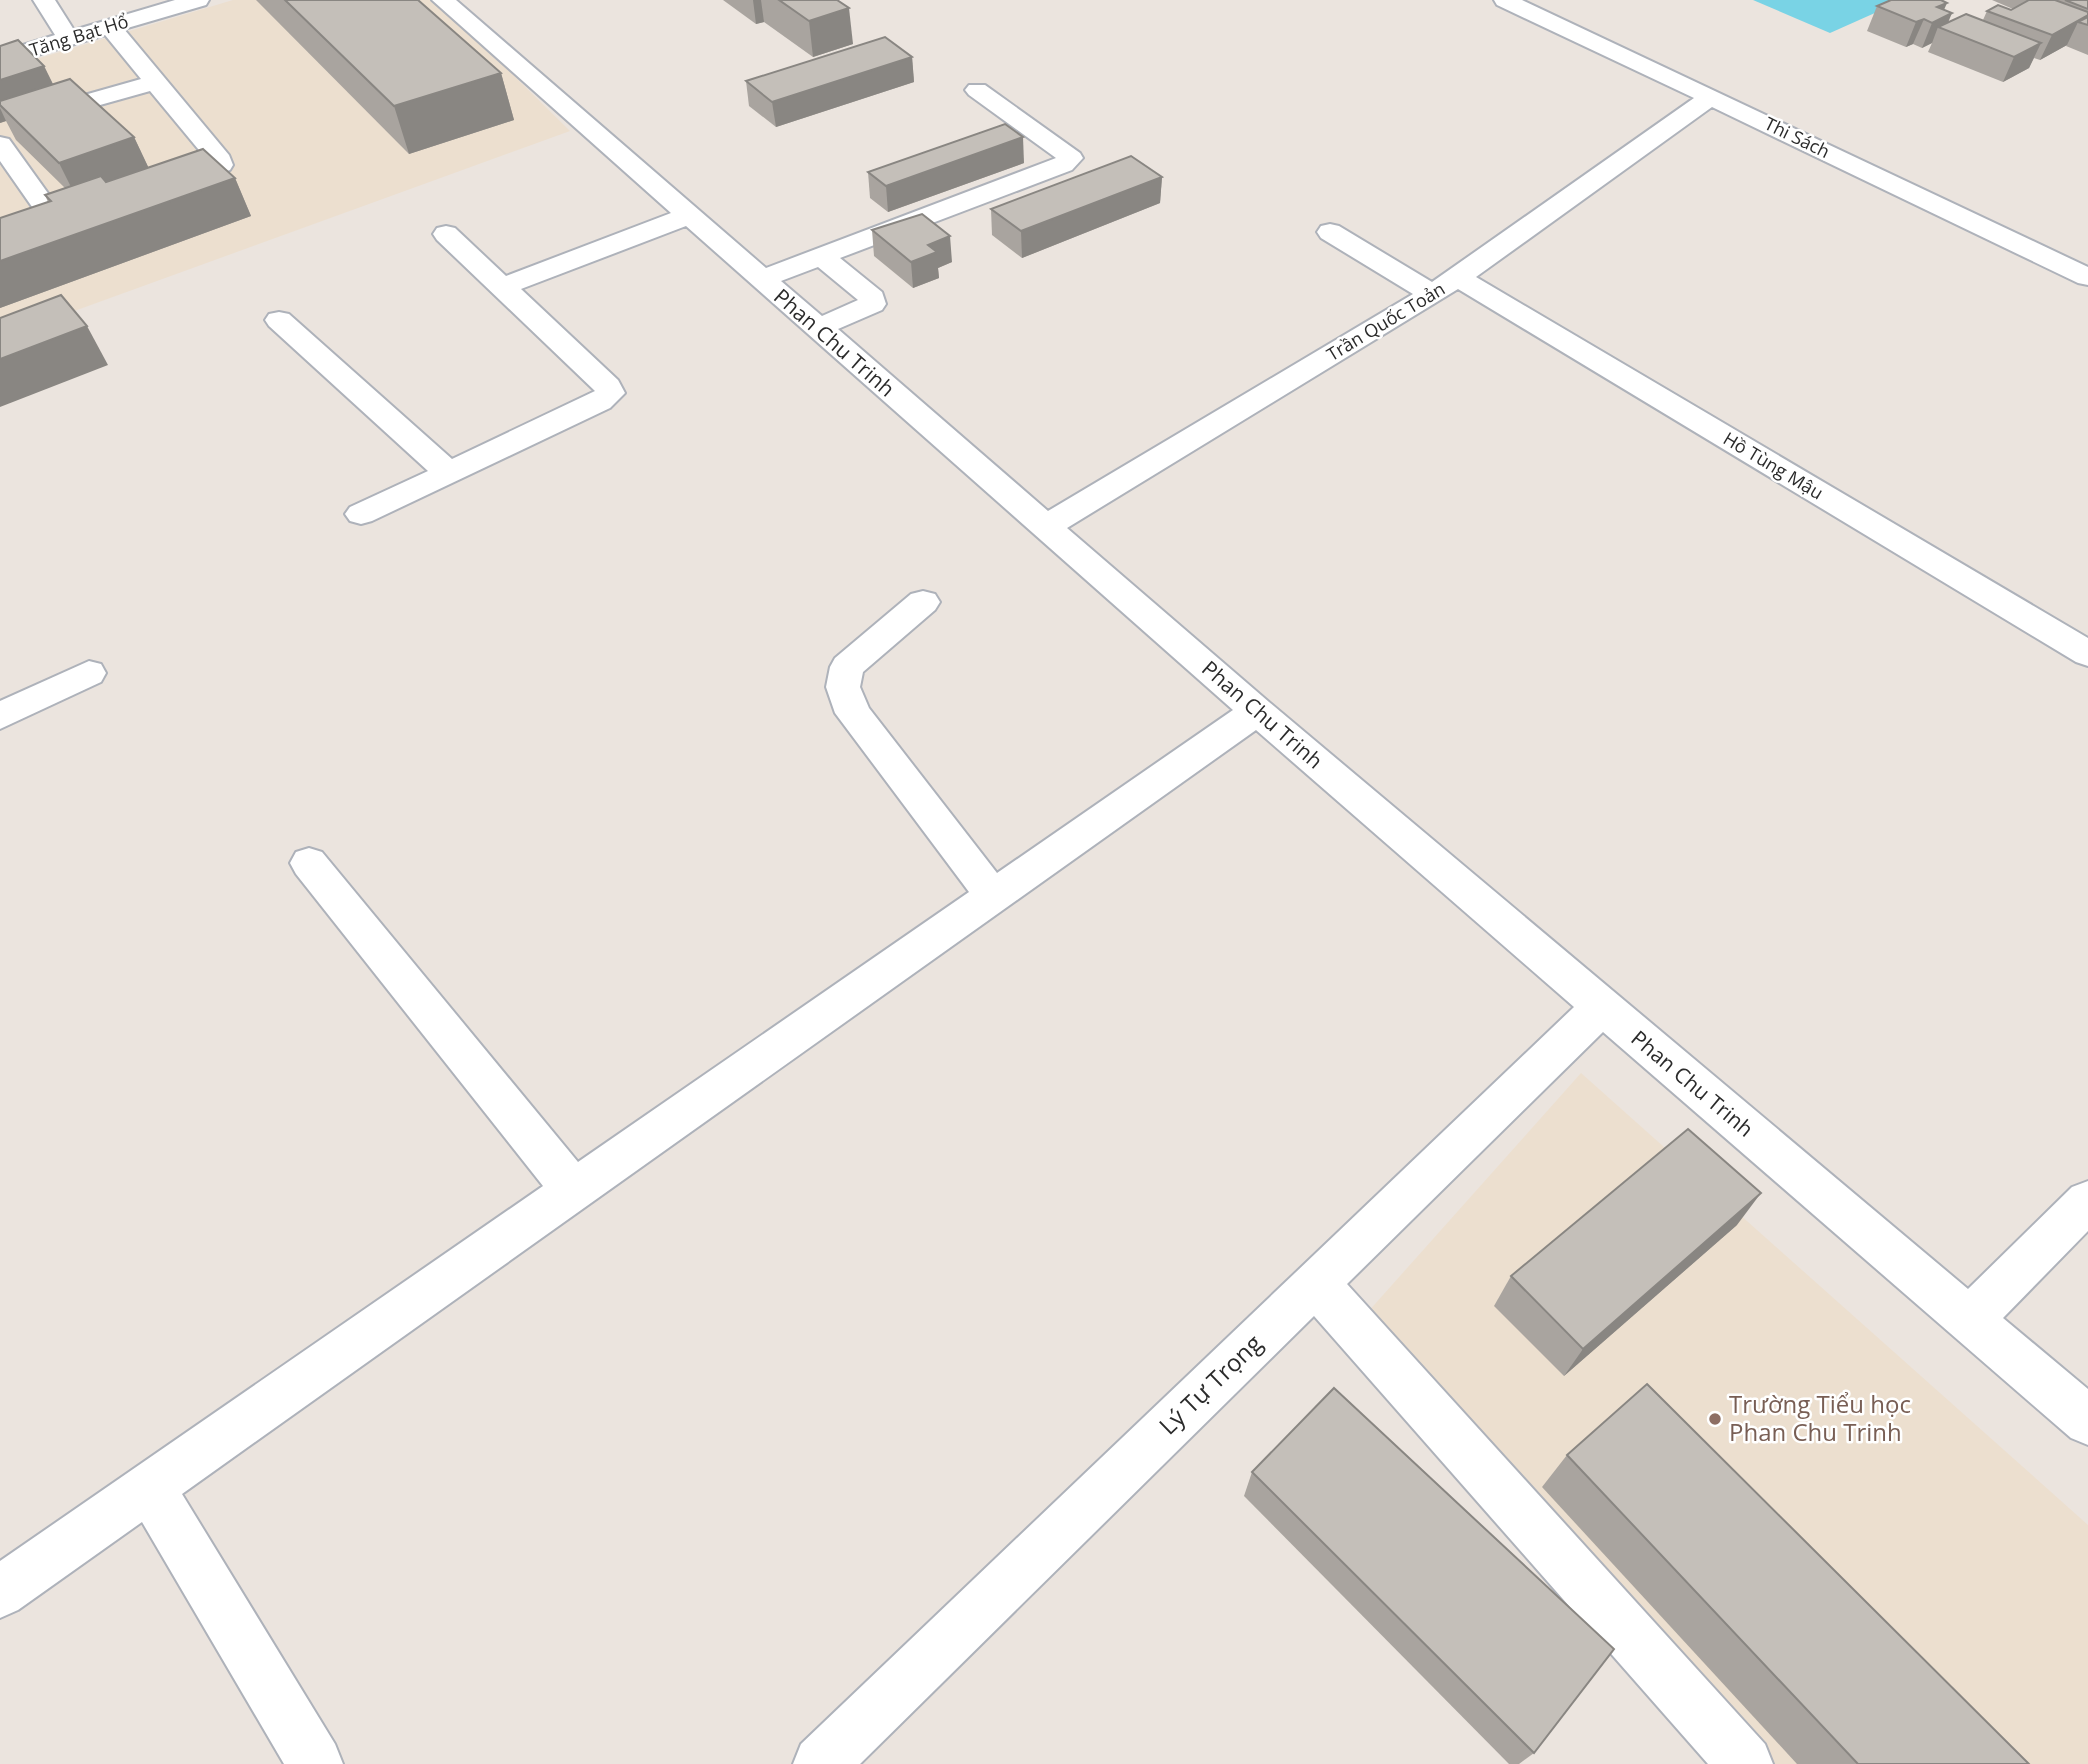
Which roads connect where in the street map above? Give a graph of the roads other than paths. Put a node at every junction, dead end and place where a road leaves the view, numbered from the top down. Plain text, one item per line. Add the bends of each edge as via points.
1 (44, 0) edge
2 (198, 0) edge
3 (443, 0) edge
4 (1505, 0) edge
5 (110, 27) junction
6 (69, 39) junction
7 (0, 59) edge
8 (156, 82) junction
9 (977, 90) dead end
10 (1711, 97) junction
11 (10, 128) edge
12 (26, 180) junction
13 (161, 186) edge
14 (0, 187) edge
15 (688, 216) junction
16 (1330, 232) dead end
17 (446, 234) dead end
18 (0, 252) edge
19 (822, 257) junction
20 (2088, 277) edge
21 (1458, 278) junction
22 (761, 279) junction
23 (502, 288) junction
24 (1432, 294) junction
25 (279, 320) dead end
26 (818, 328) junction
27 (449, 473) junction
28 (361, 514) dead end
29 (1047, 526) junction
30 (923, 602) dead end
31 (2088, 654) edge
32 (89, 673) dead end
33 (1257, 711) junction
34 (0, 716) edge
35 (309, 863) dead end
36 (994, 897) junction
37 (1601, 1007) junction
38 (573, 1188) junction
39 (2088, 1200) edge
40 (1316, 1284) junction
41 (1969, 1320) junction
42 (2088, 1422) edge
43 (149, 1486) junction
44 (0, 1592) edge
45 (315, 1764) edge
46 (821, 1764) edge
47 (1745, 1764) edge

1 - 6 street
2 - 5 street, Tăng Bạt Hổ
3 - 15 street, Phan Chu Trinh
4 - 10 street, Thi Sách
5 - 6 street, Tăng Bạt Hổ
5 - 8 street
6 - 7 street, Tăng Bạt Hổ
8 - 11 street
8 - 13 street via 221,165
9 - 19 street via 1071,158 1063,165
10 - 20 street, Thi Sách
10 - 21 street, Trần Quốc Toản
11 - 12 street
12 - 14 street
12 - 18 street via 57,230
15 - 22 street, Phan Chu Trinh
15 - 23 street
16 - 24 street
17 - 23 street
19 - 22 street
19 - 26 street via 872,298 872,304
21 - 24 street, Trần Quốc Toản
21 - 31 street, Hồ Tùng Mậu
22 - 26 street, Phan Chu Trinh
23 - 27 street via 608,386 610,393 600,402
24 - 29 street, Trần Quốc Toản
25 - 27 street
26 - 29 street, Phan Chu Trinh
27 - 28 street
29 - 33 street, Phan Chu Trinh
30 - 36 street via 847,667 843,687 853,713
32 - 34 street
33 - 36 street
33 - 37 street, Phan Chu Trinh
35 - 38 street
36 - 38 street
37 - 40 street, Lý Tự Trọng
37 - 41 street, Phan Chu Trinh
38 - 43 street
39 - 41 street
40 - 46 street, Lý Tự Trọng
40 - 47 street
41 - 42 street, Phan Chu Trinh
43 - 44 street
43 - 45 street

